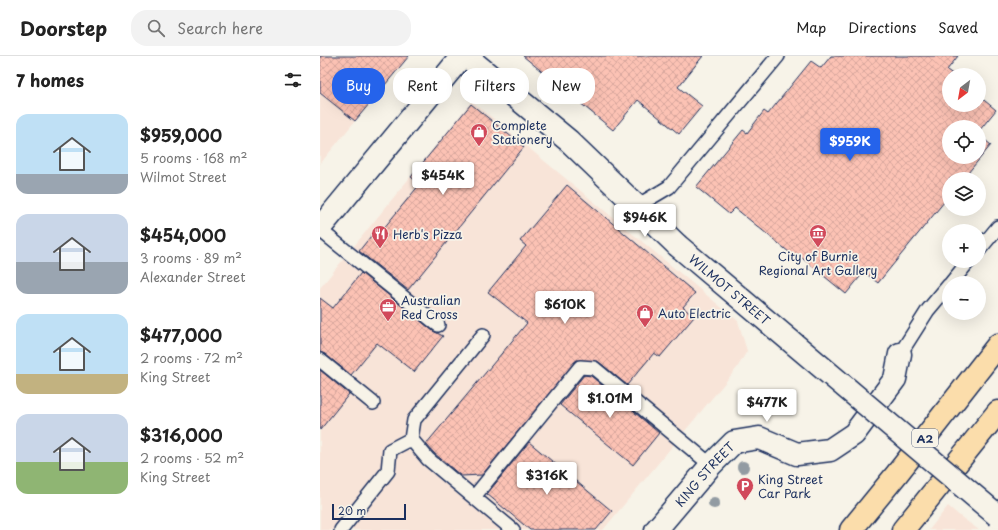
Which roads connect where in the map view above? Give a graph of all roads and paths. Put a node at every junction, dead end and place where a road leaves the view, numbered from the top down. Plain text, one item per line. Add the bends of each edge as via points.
1 (462, 56) edge
2 (466, 56) edge
3 (778, 56) edge
4 (637, 206) junction
5 (998, 226) edge
6 (320, 229) edge
7 (986, 241) edge
8 (963, 268) edge
9 (957, 276) edge
10 (942, 293) edge
11 (438, 325) dead end
12 (483, 335) dead end
13 (998, 345) edge
14 (900, 354) joint
15 (320, 360) edge
16 (373, 403) dead end
17 (998, 412) edge
18 (411, 439) junction
19 (711, 465) junction
20 (474, 497) junction
21 (998, 516) edge
22 (341, 530) edge
23 (513, 530) edge
24 (656, 530) edge
25 (850, 530) edge
26 (903, 530) edge

1 - 6 street
2 - 4 street, WILMOT STREET via 568,141
3 - 4 lane via 669,187
4 - 21 street, WILMOT STREET, bridge via 677,245
5 - 7 lane
6 - 11 lane
8 - 9 lane
10 - 14 lane via 928,310
12 - 18 lane via 414,420
13 - 25 highway, A2
14 - 19 street, KING STREET via 895,379 883,397 854,434 830,450 797,454 759,438 734,442
15 - 16 lane
17 - 26 highway
18 - 20 lane via 428,459
18 - 22 lane via 390,450 388,471
19 - 20 lane via 594,368 580,367
19 - 24 street, KING STREET
20 - 23 lane

